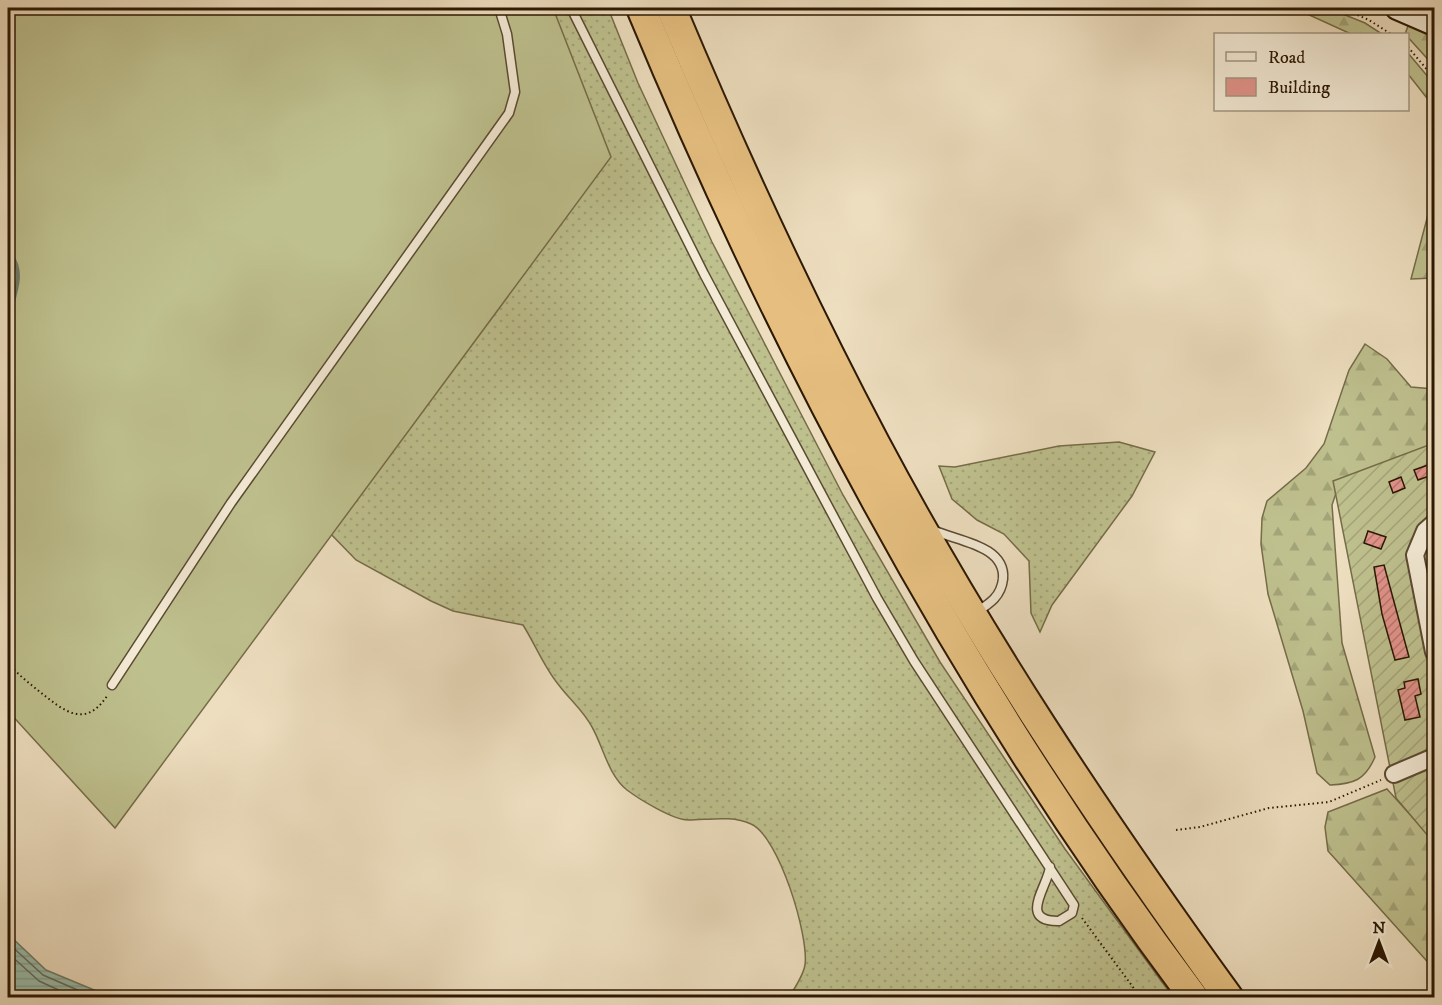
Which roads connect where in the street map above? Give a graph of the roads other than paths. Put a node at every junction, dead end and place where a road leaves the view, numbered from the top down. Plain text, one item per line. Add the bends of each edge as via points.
1 (499, 8) edge
2 (571, 8) edge
3 (641, 8) edge
4 (671, 8) edge
5 (1397, 8) edge
6 (1434, 24) edge
7 (919, 522) junction
8 (1434, 523) edge
9 (960, 621) junction
10 (1434, 652) edge
11 (112, 685) road end
12 (1434, 757) edge
13 (1394, 774) road end
14 (1050, 867) junction
15 (1194, 998) edge
16 (1229, 998) edge

1 - 11 lane via 515,92 508,113 231,503
2 - 14 lane via 704,274 877,598
3 - 9 highway via 763,284 850,454
4 - 7 highway via 790,276
5 - 6 main road
7 - 9 highway
7 - 9 lane via 992,552 1000,560 1001,591 993,601
8 - 10 street via 1425,531 1415,555
9 - 15 highway via 1022,749
9 - 16 highway via 1048,737
12 - 13 street
14 - 14 lane via 1074,905 1072,913 1059,921 1050,921 1038,913 1036,903 1049,878

